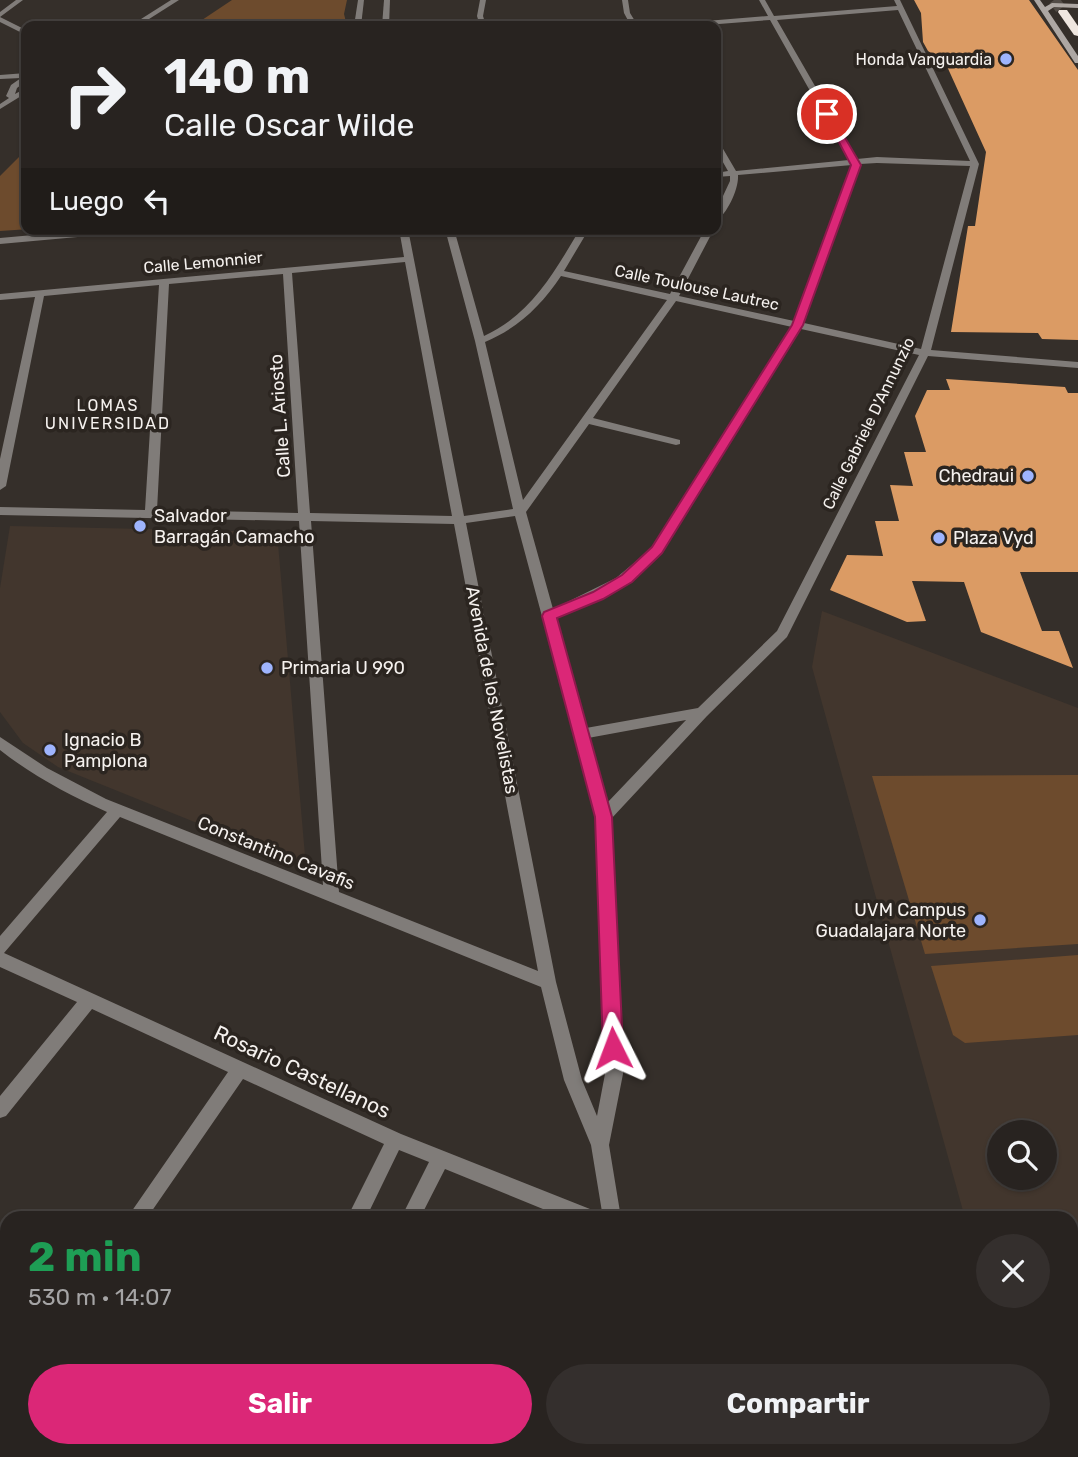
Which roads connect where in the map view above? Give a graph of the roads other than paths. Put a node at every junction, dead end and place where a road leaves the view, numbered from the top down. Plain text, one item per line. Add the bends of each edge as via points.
1 (20, 0) edge
2 (176, 0) edge
3 (361, 0) edge
4 (387, 0) edge
5 (483, 0) edge
6 (625, 0) edge
7 (762, 0) edge
8 (1037, 0) edge
9 (1048, 0) tunnel mouth
10 (899, 4) edge
11 (1077, 9) edge
12 (1044, 11) junction
13 (1063, 12) tunnel mouth
14 (0, 17) edge
15 (772, 18) junction
16 (142, 21) edge
17 (359, 21) edge
18 (386, 21) edge
19 (482, 21) edge
20 (632, 21) edge
21 (721, 22) edge
22 (21, 30) edge
23 (1078, 33) edge
24 (1078, 61) edge
25 (0, 76) edge
26 (21, 76) edge
27 (21, 81) edge
28 (21, 92) edge
29 (4, 100) edge
30 (0, 107) edge
31 (721, 152) edge
32 (854, 162) junction
33 (975, 164) junction
34 (735, 173) junction
35 (721, 174) edge
36 (721, 209) edge
37 (71, 235) edge
38 (404, 235) edge
39 (451, 235) edge
40 (581, 235) edge
41 (707, 235) edge
42 (19, 240) junction
43 (0, 241) edge
44 (0, 255) edge
45 (408, 259) junction
46 (287, 270) junction
47 (559, 273) junction
48 (163, 282) junction
49 (40, 294) junction
50 (0, 298) edge
51 (673, 298) junction
52 (798, 325) junction
53 (480, 341) junction
54 (925, 353) junction
55 (1078, 365) edge
56 (586, 420) junction
57 (676, 442) dead end
58 (0, 485) edge
59 (0, 511) edge
60 (520, 512) junction
61 (151, 514) junction
62 (304, 518) junction
63 (459, 520) junction
64 (549, 616) junction
65 (702, 712) junction
66 (581, 734) junction
67 (0, 742) edge
68 (117, 810) junction
69 (603, 817) junction
70 (331, 895) junction
71 (0, 948) edge
72 (0, 959) edge
73 (548, 982) junction
74 (89, 1000) junction
75 (240, 1069) junction
76 (0, 1110) edge
77 (395, 1140) junction
78 (600, 1145) junction
79 (440, 1160) junction
80 (141, 1211) edge
81 (360, 1211) edge
82 (414, 1211) edge
83 (570, 1211) edge
84 (611, 1211) edge

1 - 14 street
2 - 16 street
3 - 17 street
4 - 18 street
5 - 19 street
6 - 20 street
7 - 15 street
8 - 12 street
9 - 11 street
10 - 15 street
10 - 33 street
11 - 12 street via 1052,5
12 - 24 street
13 - 23 highway
14 - 22 street
15 - 21 street
15 - 32 street
25 - 26 street
27 - 29 street
28 - 29 street
29 - 30 street
31 - 34 street
32 - 33 street
32 - 34 street
32 - 52 street
33 - 54 street, Calle Gabriele D'Annunzio
34 - 35 street
34 - 36 street via 736,181
37 - 42 street
38 - 45 street, Avenida de los Novelistas
39 - 53 street, Avenida de los Novelistas
40 - 47 street
41 - 51 street
42 - 43 street
42 - 44 street
45 - 46 street, Calle Lemonnier
45 - 63 street, Avenida de los Novelistas
46 - 48 street, Calle Lemonnier
46 - 62 street, Calle L. Ariosto
47 - 51 street, Calle Toulouse Lautrec
47 - 53 street via 517,322
48 - 49 street, Calle Lemonnier
48 - 61 street
49 - 50 street, Calle Lemonnier
49 - 58 street
51 - 52 street, Calle Toulouse Lautrec
51 - 56 street
52 - 54 street, Calle Toulouse Lautrec
52 - 64 street via 657,550 627,579
53 - 60 street, Avenida de los Novelistas
54 - 55 street, Calle Toulouse Lautrec
54 - 65 street, Calle Gabriele D'Annunzio via 782,634
56 - 57 street
56 - 60 street
59 - 61 street
60 - 63 street
60 - 64 street, Avenida de los Novelistas
61 - 62 street
62 - 63 street
62 - 70 street, Calle L. Ariosto
63 - 73 street, Avenida de los Novelistas
64 - 66 street, Avenida de los Novelistas
65 - 66 street
65 - 69 street, Calle Gabriele D'Annunzio
66 - 69 street, Avenida de los Novelistas
67 - 68 street, Constantino Cavafis via 54,781
68 - 70 street, Constantino Cavafis
68 - 71 street
69 - 78 street, Avenida de los Novelistas via 614,1074
70 - 73 street, Constantino Cavafis
72 - 74 street, Rosario Castellanos
73 - 78 street, Avenida de los Novelistas via 573,1080
74 - 75 street, Rosario Castellanos
74 - 76 street
75 - 77 street, Rosario Castellanos
75 - 80 street
77 - 79 street, Rosario Castellanos
77 - 81 street
78 - 84 street, Avenida de los Novelistas
79 - 82 street
79 - 83 street, Rosario Castellanos

